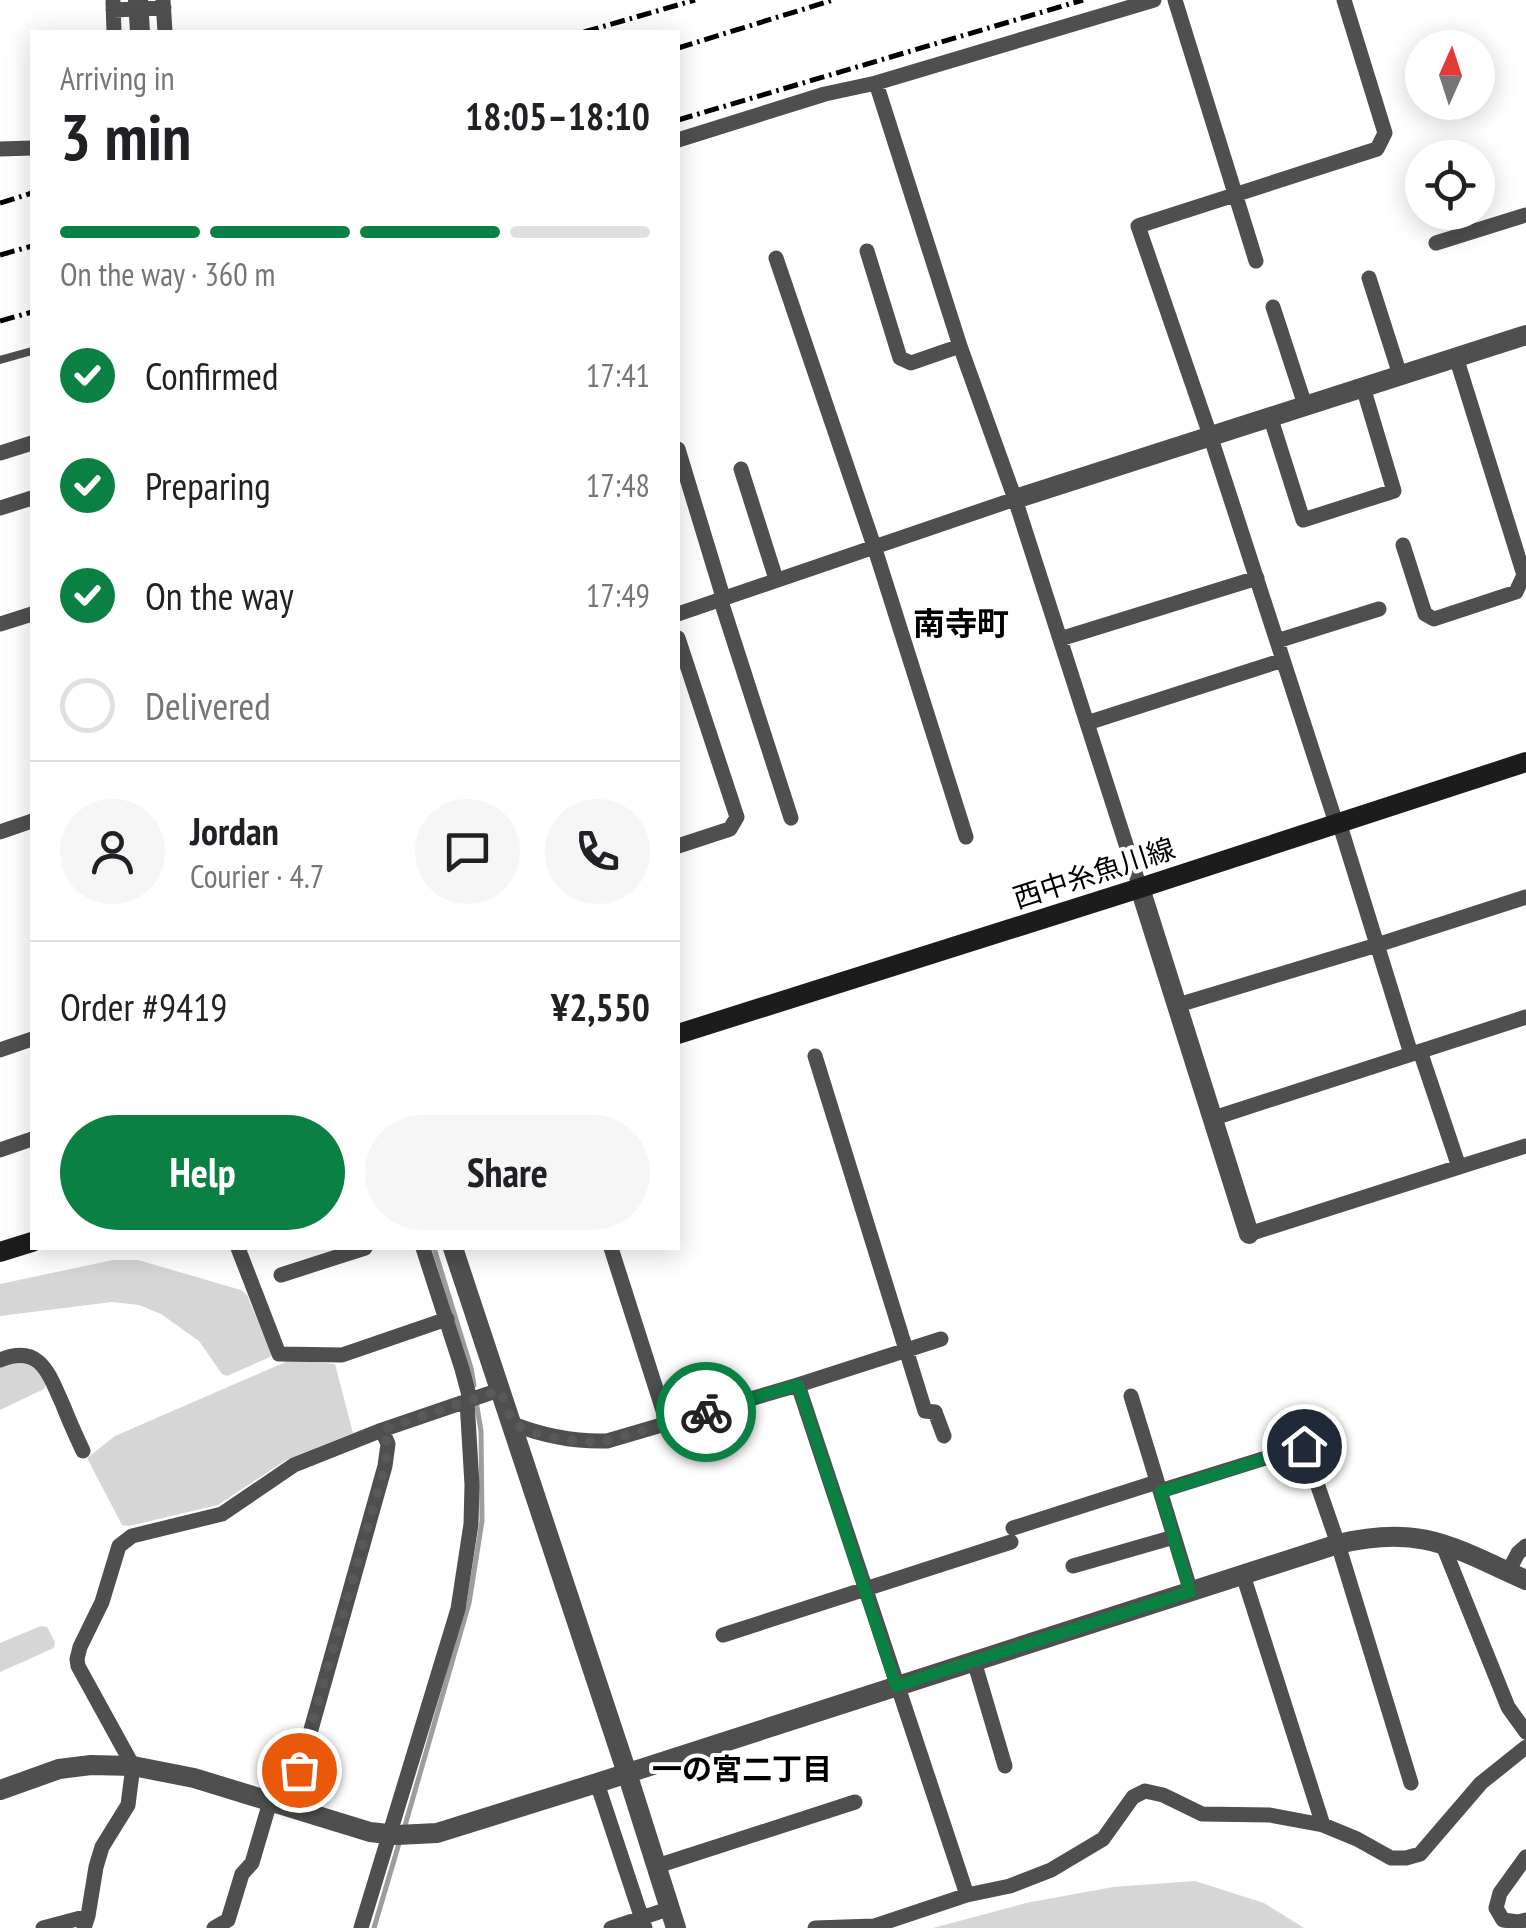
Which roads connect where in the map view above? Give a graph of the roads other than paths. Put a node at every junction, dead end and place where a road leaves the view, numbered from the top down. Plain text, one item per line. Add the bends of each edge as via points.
1 (138, 0) edge
2 (1154, 0) edge
3 (1175, 0) edge
4 (1344, 0) edge
5 (163, 4) edge
6 (113, 5) edge
7 (114, 30) edge
8 (140, 30) edge
9 (166, 30) edge
10 (876, 83) junction
11 (680, 139) edge
12 (30, 148) edge
13 (0, 149) edge
14 (1235, 194) junction
15 (1526, 215) edge
16 (1436, 243) dead end
17 (867, 252) dead end
18 (776, 258) dead end
19 (1256, 261) dead end
20 (1369, 278) dead end
21 (1274, 308) dead end
22 (1526, 335) edge
23 (960, 346) junction
24 (30, 351) edge
25 (1456, 357) junction
26 (0, 360) edge
27 (1400, 375) junction
28 (1363, 387) junction
29 (1305, 404) junction
30 (1270, 416) junction
31 (1210, 434) junction
32 (30, 444) edge
33 (0, 453) edge
34 (680, 456) edge
35 (742, 470) dead end
36 (30, 499) edge
37 (1015, 499) junction
38 (0, 508) edge
39 (1403, 545) dead end
40 (874, 546) junction
41 (1257, 578) junction
42 (776, 579) junction
43 (721, 597) junction
44 (1378, 609) dead end
45 (680, 613) edge
46 (30, 615) edge
47 (0, 624) edge
48 (1060, 640) junction
49 (1277, 641) junction
50 (680, 644) edge
51 (1283, 660) junction
52 (1087, 723) junction
53 (1525, 765) edge
54 (791, 818) dead end
55 (30, 822) edge
56 (1338, 822) junction
57 (0, 832) edge
58 (966, 837) dead end
59 (680, 845) edge
60 (1140, 888) junction
61 (1526, 897) edge
62 (1377, 946) junction
63 (1178, 1005) junction
64 (1526, 1017) edge
65 (680, 1033) edge
66 (30, 1041) edge
67 (0, 1050) edge
68 (1416, 1053) junction
69 (815, 1056) dead end
70 (1214, 1118) junction
71 (30, 1140) edge
72 (1526, 1146) edge
73 (0, 1150) edge
74 (1459, 1167) junction
75 (1249, 1234) joint
76 (30, 1243) edge
77 (239, 1250) edge
78 (359, 1250) edge
79 (423, 1250) edge
80 (455, 1250) edge
81 (612, 1250) edge
82 (0, 1252) edge
83 (281, 1274) dead end
84 (447, 1320) junction
85 (941, 1339) dead end
86 (907, 1350) junction
87 (0, 1360) edge
88 (798, 1385) junction
89 (500, 1390) junction
90 (1131, 1396) dead end
91 (468, 1400) junction
92 (666, 1423) junction
93 (513, 1424) junction
94 (382, 1430) junction
95 (944, 1436) dead end
96 (83, 1451) dead end
97 (1158, 1487) junction
98 (1174, 1536) junction
99 (1442, 1543) junction
100 (1338, 1544) junction
101 (1526, 1546) edge
102 (1073, 1566) dead end
103 (1243, 1575) junction
104 (1517, 1576) edge
105 (864, 1589) junction
106 (1190, 1592) junction
107 (723, 1635) dead end
108 (974, 1661) junction
109 (896, 1686) junction
110 (1526, 1732) edge
111 (1526, 1747) edge
112 (133, 1766) junction
113 (1005, 1766) dead end
114 (628, 1774) junction
115 (597, 1783) junction
116 (1411, 1783) dead end
117 (0, 1790) edge
118 (855, 1802) dead end
119 (279, 1805) junction
120 (1323, 1825) junction
121 (388, 1834) junction
122 (1526, 1857) edge
123 (657, 1866) junction
124 (967, 1895) junction
125 (673, 1918) edge
126 (1526, 1920) edge
127 (86, 1922) edge
128 (643, 1923) edge
129 (43, 1928) edge
130 (214, 1928) edge
131 (361, 1928) edge
132 (611, 1928) edge
133 (814, 1928) edge

1 - 8 street
2 - 10 street
3 - 14 street
4 - 14 street via 1386,133 1377,149
5 - 6 street
5 - 9 street
6 - 7 street
10 - 11 street
10 - 23 street
12 - 13 street
14 - 19 street
14 - 31 street via 1138,226
15 - 16 street
17 - 23 street via 900,358 911,363
18 - 40 street
20 - 27 street
21 - 29 street
22 - 25 street
23 - 37 street
24 - 26 lane
25 - 27 street
25 - 39 street via 1524,575 1516,592 1434,618 1425,614
27 - 28 street
28 - 29 street
28 - 30 street via 1394,491 1303,520
29 - 30 street
30 - 31 street
31 - 37 street
31 - 41 street
32 - 33 street
34 - 43 street
35 - 42 street
36 - 38 street
37 - 40 street
37 - 48 street
40 - 42 street
40 - 58 street
41 - 48 street
41 - 49 street
42 - 43 street
43 - 45 street
43 - 54 street
44 - 49 street
46 - 47 street
48 - 52 street
49 - 51 street
50 - 59 street via 738,818 730,829
51 - 52 street
51 - 56 street
52 - 60 street
53 - 56 main road, 西中糸魚川線
55 - 57 street
56 - 60 main road, 西中糸魚川線
56 - 62 street
60 - 63 street
60 - 65 main road, 西中糸魚川線
61 - 62 street
62 - 63 street
62 - 68 street
63 - 70 street
64 - 68 street
66 - 67 street
68 - 70 street
68 - 74 street
69 - 86 street
70 - 75 street
71 - 73 street
72 - 74 street
74 - 75 street
76 - 82 main road
77 - 84 street via 280,1354 342,1355
78 - 83 street
79 - 84 street
80 - 89 street
81 - 92 street
84 - 91 street
85 - 86 street
86 - 88 street
86 - 95 street via 925,1411 936,1412
87 - 96 street via 24,1355 46,1368
88 - 92 street
88 - 105 street
89 - 91 street
89 - 93 street
90 - 97 street
91 - 94 street
91 - 121 street via 467,1561
92 - 93 street via 582,1442
93 - 114 street
94 - 112 street via 294,1466 222,1514 153,1529 119,1546 77,1659
94 - 119 street via 385,1466
97 - 98 street
97 - 100 street via 1304,1446
97 - 105 street
98 - 102 street
98 - 106 street
99 - 100 street via 1395,1535
99 - 104 street
99 - 110 street via 1508,1707
100 - 103 street
100 - 116 street
101 - 104 street via 1518,1553
103 - 106 street
103 - 120 street
105 - 107 street
105 - 109 street
106 - 108 street
108 - 109 street
108 - 113 street
109 - 114 street
109 - 124 street
111 - 120 street via 1481,1782 1420,1854 1390,1858
112 - 117 street via 59,1769
112 - 119 street
112 - 127 street via 128,1804 102,1847
114 - 115 street
114 - 123 street
115 - 121 street via 437,1832
115 - 128 street
118 - 123 street
119 - 121 street
119 - 130 street via 242,1874 228,1920
120 - 124 street via 1270,1815 1202,1814 1145,1791 1133,1797 1104,1839 1038,1875
121 - 131 street
122 - 126 street via 1496,1908 1504,1920
123 - 125 street
124 - 133 street via 874,1926
125 - 128 street
127 - 129 street
128 - 132 street

